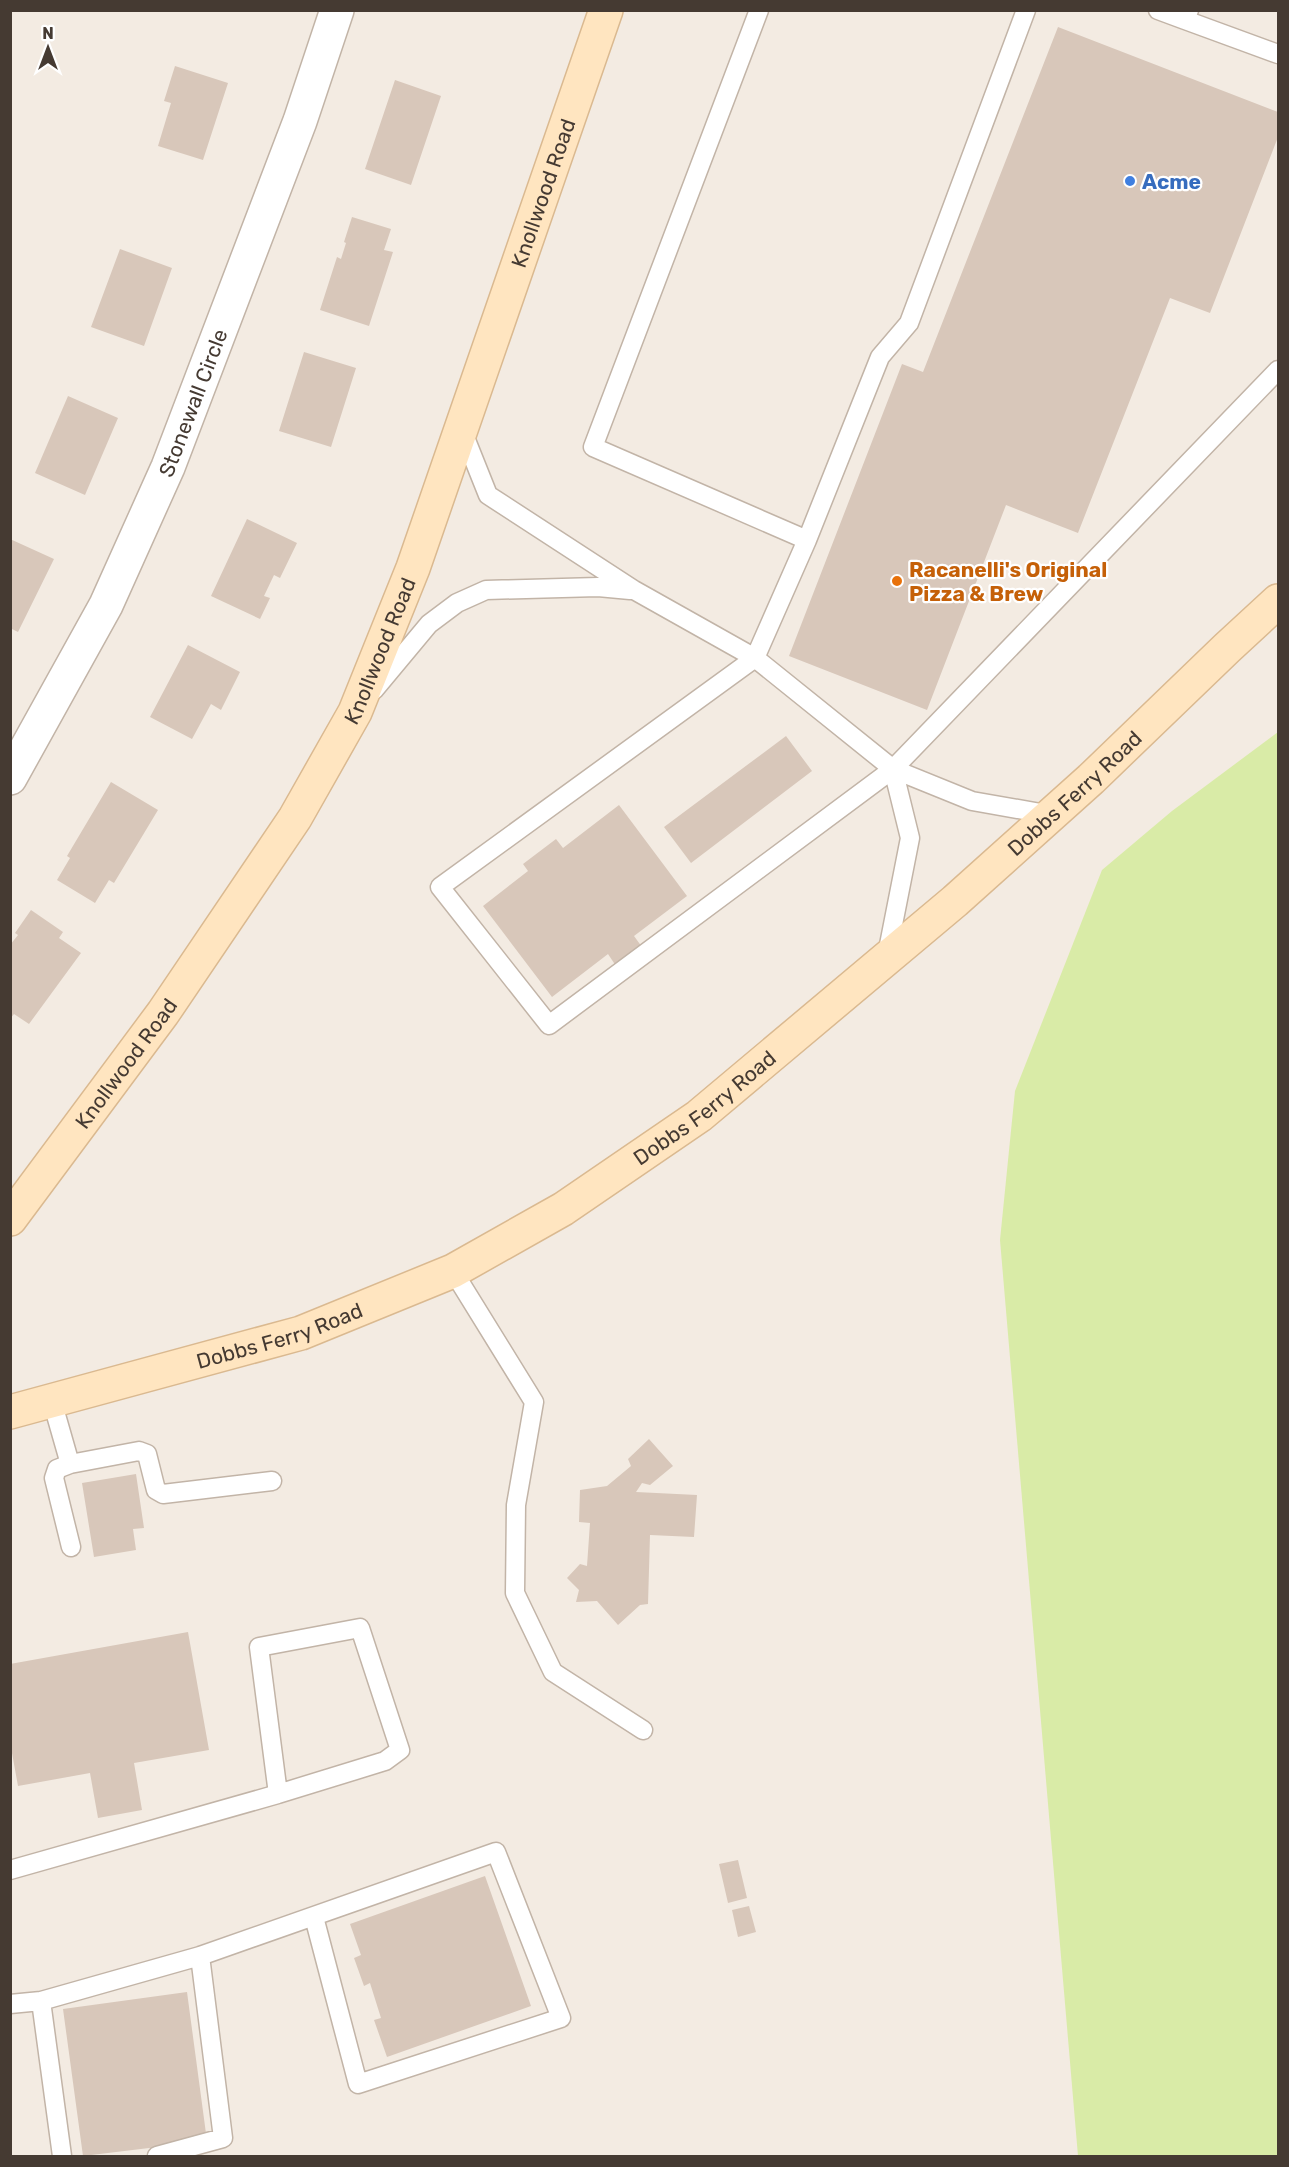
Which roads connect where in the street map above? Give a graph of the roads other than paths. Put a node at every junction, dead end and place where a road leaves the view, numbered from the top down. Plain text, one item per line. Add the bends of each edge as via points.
1 (337, 10) edge
2 (606, 10) edge
3 (759, 10) edge
4 (1026, 10) edge
5 (1158, 10) edge
6 (1187, 15) edge
7 (1278, 54) edge
8 (1278, 370) edge
9 (461, 428) junction
10 (807, 540) junction
11 (634, 590) junction
12 (1278, 601) edge
13 (755, 658) junction
14 (355, 712) junction
15 (893, 769) junction
16 (10, 778) edge
17 (1052, 815) junction
18 (886, 959) junction
19 (10, 1219) edge
20 (453, 1270) junction
21 (52, 1401) junction
22 (10, 1412) edge
23 (70, 1464) junction
24 (272, 1481) dead end
25 (71, 1547) dead end
26 (643, 1730) dead end
27 (278, 1794) junction
28 (10, 1869) edge
29 (314, 1917) junction
30 (200, 1956) junction
31 (41, 2001) junction
32 (10, 2004) edge
33 (62, 2157) edge
34 (157, 2157) edge

1 - 16 street, Stonewall Circle via 300,121 168,467 106,605
2 - 9 main road, Knollwood Road
3 - 10 lane via 593,447
4 - 10 lane via 909,323 880,357
5 - 6 lane
6 - 7 lane
8 - 15 lane
9 - 11 lane via 488,495
9 - 14 main road, Knollwood Road via 413,568
10 - 13 lane
11 - 13 lane
11 - 14 lane via 486,590 457,603 429,624
12 - 17 main road, Dobbs Ferry Road
13 - 15 lane
13 - 15 lane via 440,887 549,1025
14 - 19 main road, Knollwood Road via 295,818 163,1013
15 - 17 lane via 972,801
15 - 18 lane via 910,838
17 - 18 main road, Dobbs Ferry Road
18 - 20 main road, Dobbs Ferry Road via 699,1116 562,1209
20 - 21 main road, Dobbs Ferry Road via 301,1333
20 - 26 lane via 534,1402 516,1505 515,1593 554,1672
21 - 22 main road, Dobbs Ferry Road
21 - 23 lane
23 - 24 lane via 139,1451 147,1454 156,1490 163,1494
23 - 25 lane via 57,1469 54,1478
27 - 27 lane via 259,1647 360,1628 400,1750 385,1761
27 - 28 lane
29 - 29 lane via 358,2085 561,2019 496,1852
29 - 30 lane
30 - 31 lane
30 - 34 lane via 223,2138
31 - 32 lane
31 - 33 lane

